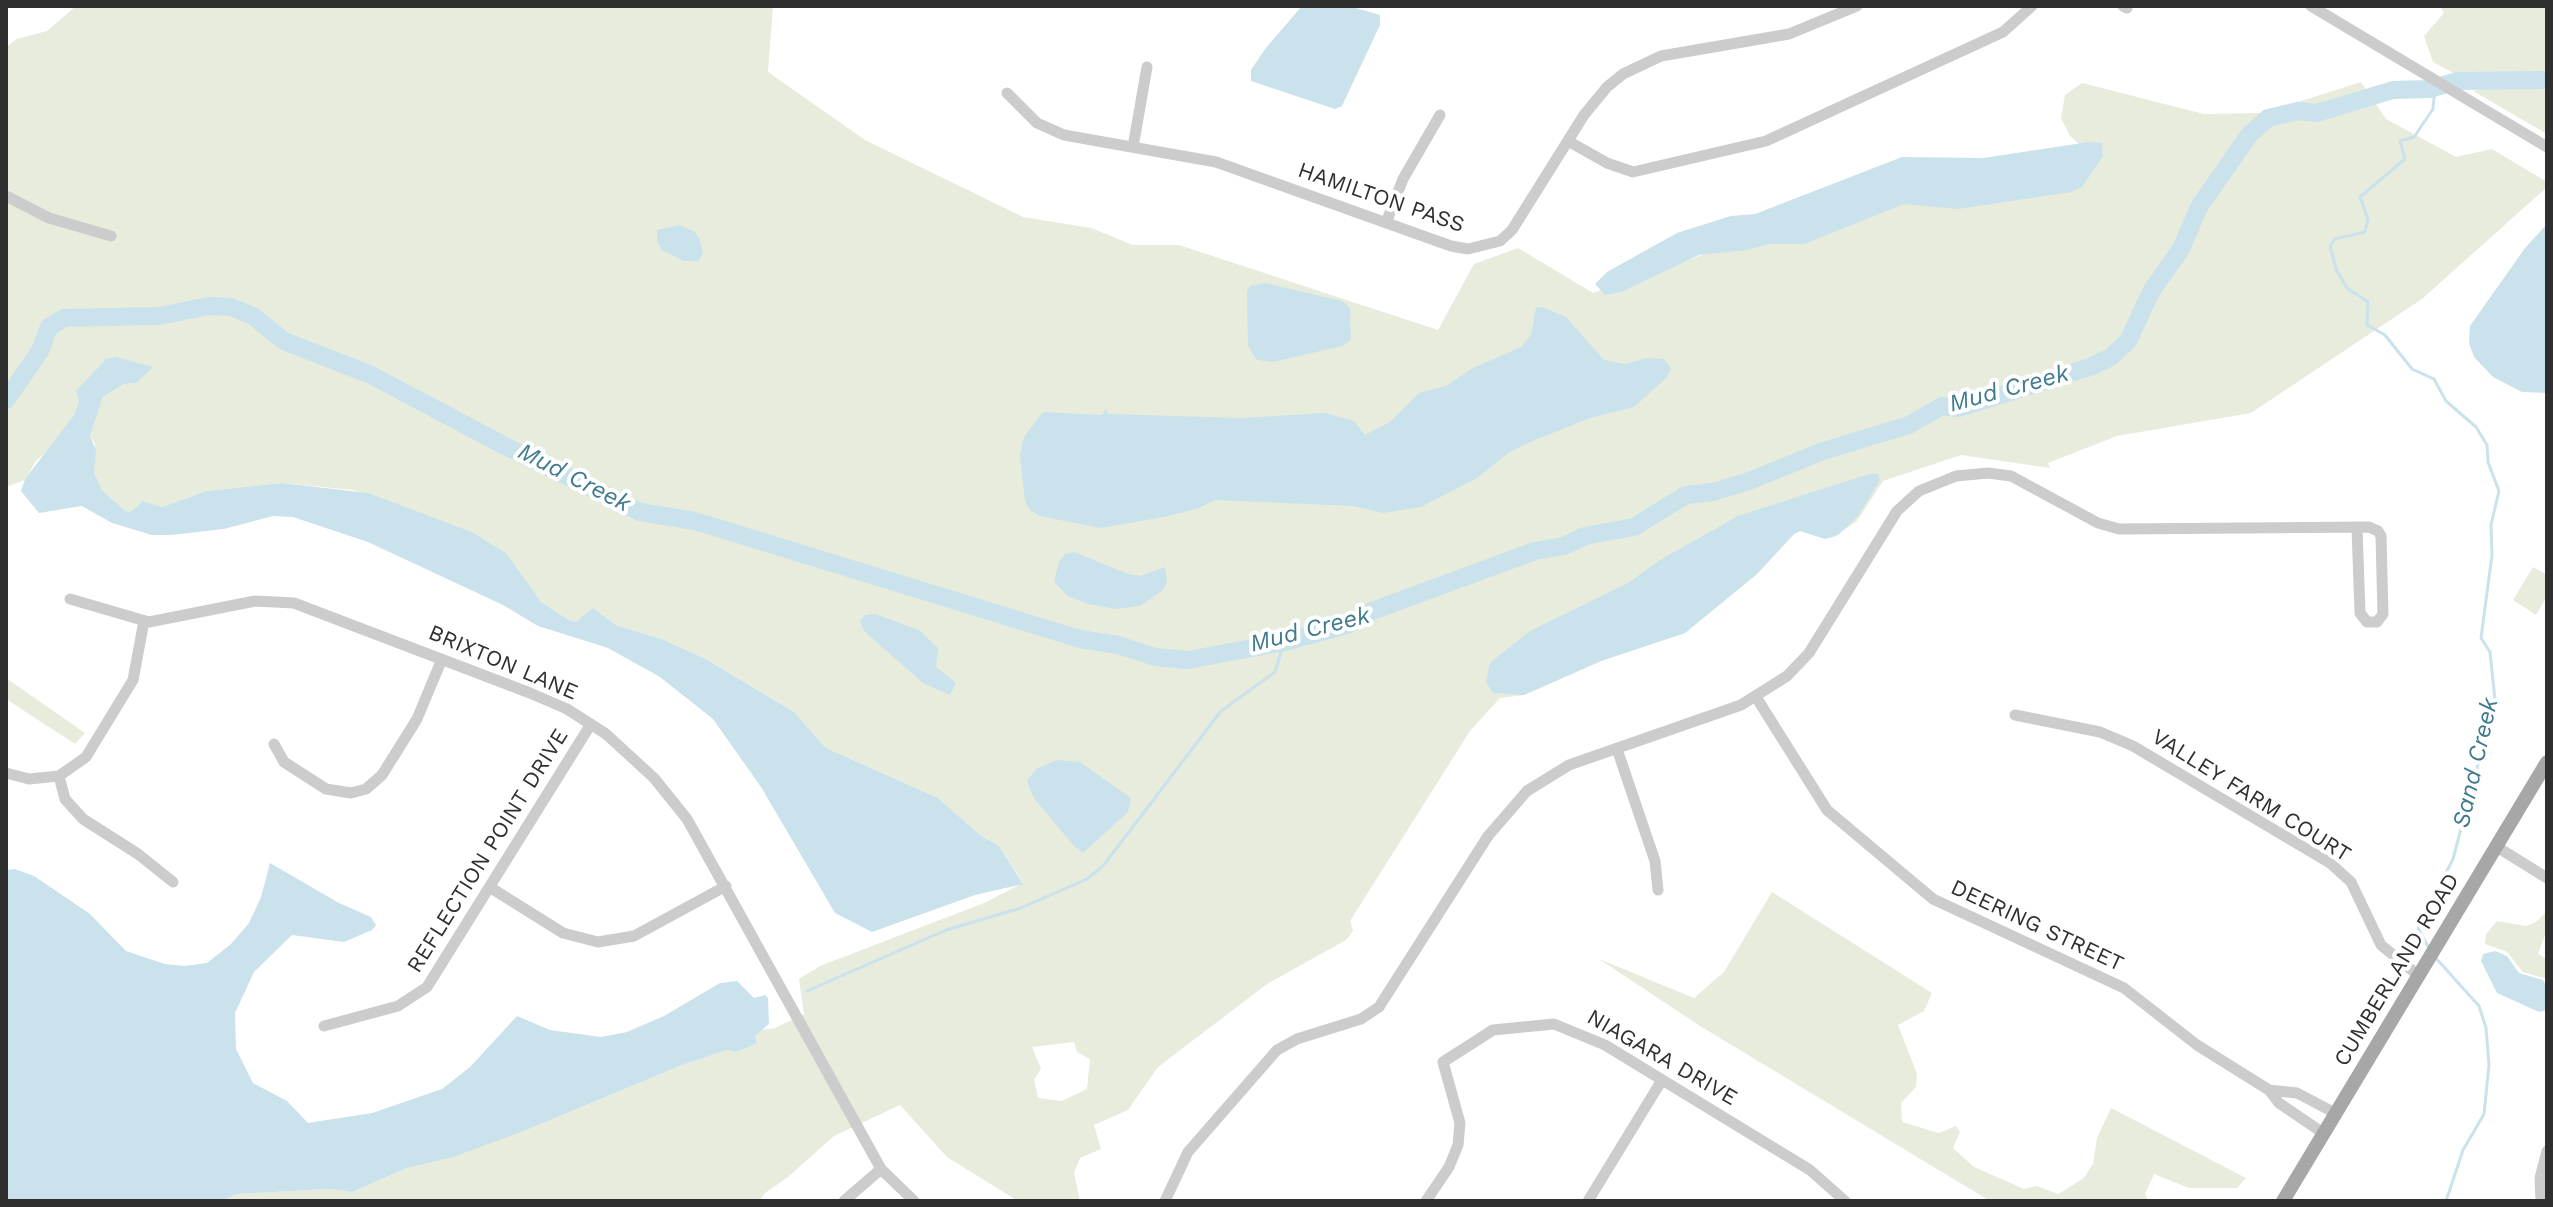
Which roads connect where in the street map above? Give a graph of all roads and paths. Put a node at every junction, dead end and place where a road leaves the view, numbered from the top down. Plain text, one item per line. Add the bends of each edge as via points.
1 (1857, 6) edge
2 (2032, 6) edge
3 (2311, 6) edge
4 (1838, 10) edge
5 (1147, 67) dead end
6 (1007, 93) dead end
7 (1440, 115) dead end
8 (1568, 141) junction
9 (1133, 147) junction
10 (2547, 147) edge
11 (6, 196) edge
12 (1386, 223) junction
13 (111, 236) dead end
14 (2357, 528) junction
15 (70, 599) dead end
16 (144, 621) junction
17 (442, 659) junction
18 (1756, 697) junction
19 (2015, 715) dead end
20 (591, 724) junction
21 (274, 744) dead end
22 (1617, 749) junction
23 (2547, 762) edge
24 (6, 773) edge
25 (59, 776) junction
26 (2497, 847) junction
27 (2547, 878) edge
28 (173, 882) dead end
29 (726, 886) junction
30 (491, 888) junction
31 (1658, 890) dead end
32 (2423, 970) junction
33 (324, 1026) dead end
34 (1662, 1080) junction
35 (2269, 1090) junction
36 (2335, 1113) junction
37 (2323, 1133) junction
38 (2547, 1151) edge
39 (881, 1169) junction
40 (844, 1201) edge
41 (914, 1201) edge
42 (1165, 1201) edge
43 (1426, 1201) edge
44 (1588, 1201) edge
45 (1845, 1201) edge
46 (2283, 1201) edge
47 (2541, 1201) edge

1 - 4 street, HAMILTON PASS
2 - 8 street via 1992,38 1766,141 1633,172
3 - 10 street
4 - 8 street, HAMILTON PASS via 1789,34 1661,56 1639,65 1607,87
5 - 9 street
6 - 9 street, HAMILTON PASS via 1018,108 1049,129 1076,139
7 - 12 street via 1403,179
8 - 12 street, HAMILTON PASS via 1522,219 1500,241 1468,249
9 - 12 street, HAMILTON PASS via 1216,162
11 - 13 street via 49,218
14 - 14 street via 2360,613 2367,622 2377,622 2383,614 2381,536
14 - 18 street via 2119,529 2011,476 1956,476 1919,491 1903,504 1809,653
15 - 16 street, BRIXTON LANE
16 - 17 street, BRIXTON LANE via 280,600
16 - 25 street via 125,695 86,757
17 - 20 street, BRIXTON LANE
17 - 21 street via 417,719 382,775 366,789 326,789 284,762
18 - 22 street
18 - 35 street, DEERING STREET via 1827,810 1933,899 2117,984
19 - 32 street, VALLEY FARM COURT via 2100,732 2133,746 2330,863 2351,882 2381,945
20 - 29 street, BRIXTON LANE via 624,748 670,795
20 - 30 street, REFLECTION POINT DRIVE
22 - 31 street via 1655,861
22 - 42 street via 1569,765 1512,806 1379,1007 1361,1019 1277,1050 1188,1152
23 - 26 main road, CUMBERLAND ROAD
24 - 25 street via 29,779
25 - 28 street via 65,799 83,819
26 - 27 street
26 - 32 main road, CUMBERLAND ROAD
29 - 30 street via 634,936 598,942 563,933
29 - 39 street, BRIXTON LANE
30 - 33 street, REFLECTION POINT DRIVE via 419,994 388,1010
32 - 36 main road, CUMBERLAND ROAD
34 - 43 street, NIAGARA DRIVE via 1589,1037 1554,1024 1493,1030 1443,1062 1460,1123 1458,1145
34 - 44 street
34 - 45 street, NIAGARA DRIVE via 1810,1170
35 - 36 street, DEERING STREET via 2297,1093
35 - 37 street, DEERING STREET
36 - 37 main road, CUMBERLAND ROAD
37 - 46 main road, CUMBERLAND ROAD
38 - 47 street
39 - 40 street
39 - 41 street, BRIXTON LANE

